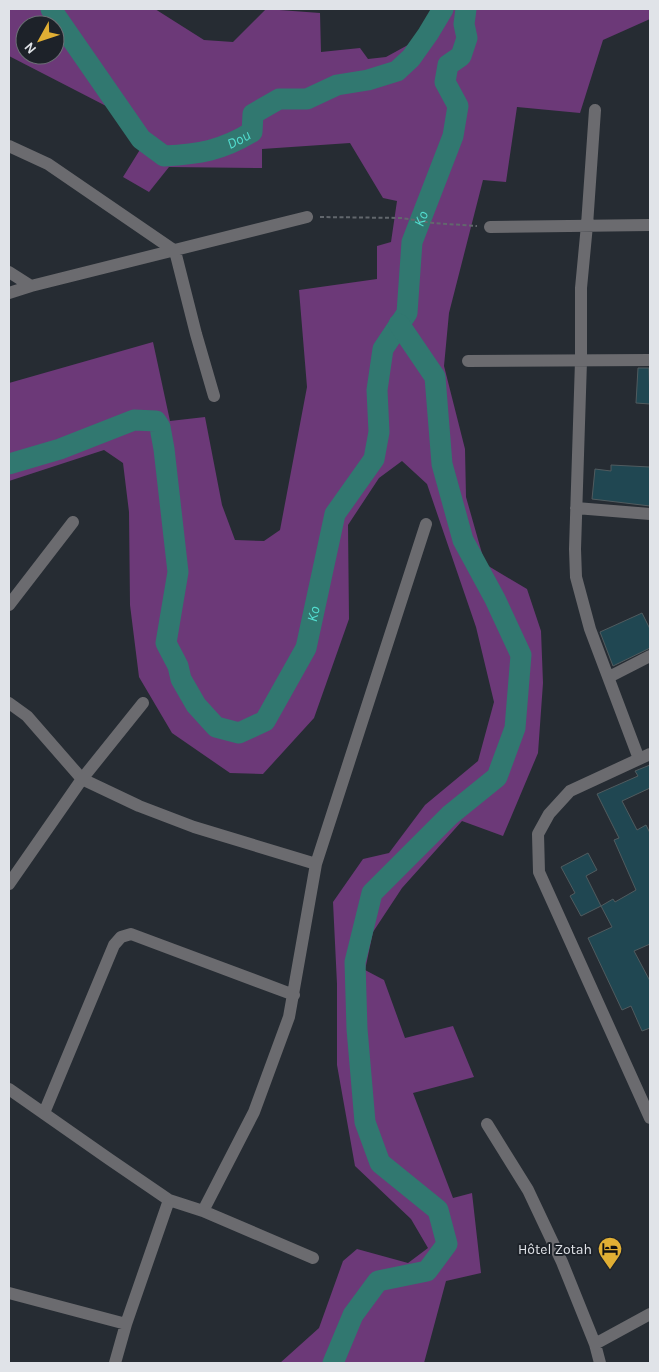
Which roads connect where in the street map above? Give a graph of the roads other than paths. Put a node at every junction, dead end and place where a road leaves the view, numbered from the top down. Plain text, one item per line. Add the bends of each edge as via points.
1 (595, 110) dead end
2 (9, 146) edge
3 (307, 217) road end
4 (587, 225) junction
5 (650, 225) edge
6 (490, 227) road end
7 (175, 251) junction
8 (9, 272) edge
9 (31, 286) junction
10 (9, 293) edge
11 (650, 360) edge
12 (468, 361) dead end
13 (581, 361) junction
14 (214, 396) dead end
15 (576, 508) junction
16 (650, 514) edge
17 (73, 522) dead end
18 (426, 524) dead end
19 (9, 605) edge
20 (650, 656) edge
21 (609, 677) junction
22 (9, 703) edge
23 (143, 703) dead end
24 (644, 756) edge
25 (82, 779) junction
26 (316, 864) junction
27 (9, 884) edge
28 (294, 995) junction
29 (9, 1089) edge
30 (44, 1113) junction
31 (650, 1118) edge
32 (487, 1124) dead end
33 (169, 1200) junction
34 (203, 1211) junction
35 (313, 1258) dead end
36 (9, 1293) edge
37 (650, 1314) edge
38 (126, 1324) junction
39 (595, 1344) junction
40 (116, 1363) edge
41 (600, 1363) edge

1 - 4 street
2 - 7 street via 48,164
3 - 7 street
4 - 5 street
4 - 6 street
4 - 13 street via 580,288
7 - 9 street
7 - 14 street
8 - 9 street
9 - 10 street
11 - 13 street
12 - 13 street
13 - 15 street
15 - 16 street
15 - 21 street via 576,577 590,629
17 - 19 street
18 - 26 street
20 - 21 street
21 - 24 street
22 - 25 street via 27,716
23 - 25 street
24 - 31 street via 570,791 549,814 538,834 538,855 539,872
25 - 26 street via 194,827
25 - 27 street
26 - 28 street
28 - 30 street via 131,934 121,937 114,945
28 - 34 street via 254,1112
29 - 30 street
30 - 33 street
32 - 39 street via 528,1190
33 - 34 street
33 - 38 street
34 - 35 street
36 - 38 street
37 - 39 street
38 - 40 street
39 - 41 street

